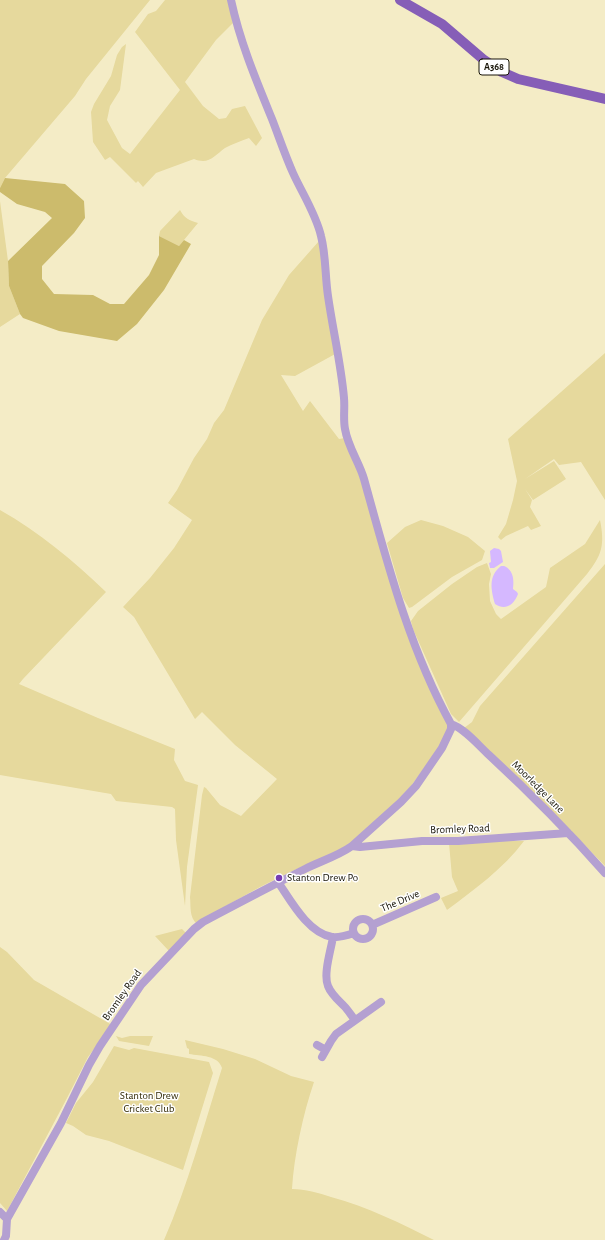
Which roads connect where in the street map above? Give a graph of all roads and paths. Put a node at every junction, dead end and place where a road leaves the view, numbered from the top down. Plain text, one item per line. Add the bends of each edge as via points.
1 (231, 0) edge
2 (400, 0) edge
3 (605, 99) edge
4 (451, 724) junction
5 (568, 833) junction
6 (352, 846) junction
7 (605, 873) edge
8 (278, 882) junction
9 (436, 897) dead end
10 (372, 925) junction
11 (354, 933) junction
12 (334, 937) junction
13 (381, 1002) dead end
14 (355, 1020) junction
15 (317, 1045) dead end
16 (0, 1212) edge
17 (7, 1219) junction
18 (4, 1240) edge

1 - 4 street via 249,63 321,234 327,291 345,399 345,428 363,476 381,543 414,643
2 - 3 main road, A368 via 442,24 502,72 518,79
4 - 5 street, Moorledge Lane via 457,726 509,774
4 - 6 street, Bromley Road via 442,748 416,786
5 - 6 street, Bromley Road
5 - 7 street, Moorledge Lane
6 - 8 street, Bromley Road
8 - 12 street via 305,920 318,931
8 - 17 street, Bromley Road via 194,928 141,985 89,1065 61,1123
9 - 10 street, The Drive
10 - 11 street, The Drive via 372,932 366,938 359,938
10 - 11 street, The Drive via 367,920 360,919 354,924
11 - 12 street, The Drive
12 - 14 street via 326,980 331,993
13 - 14 street
14 - 15 street via 336,1034 324,1053
16 - 17 street
17 - 18 street

